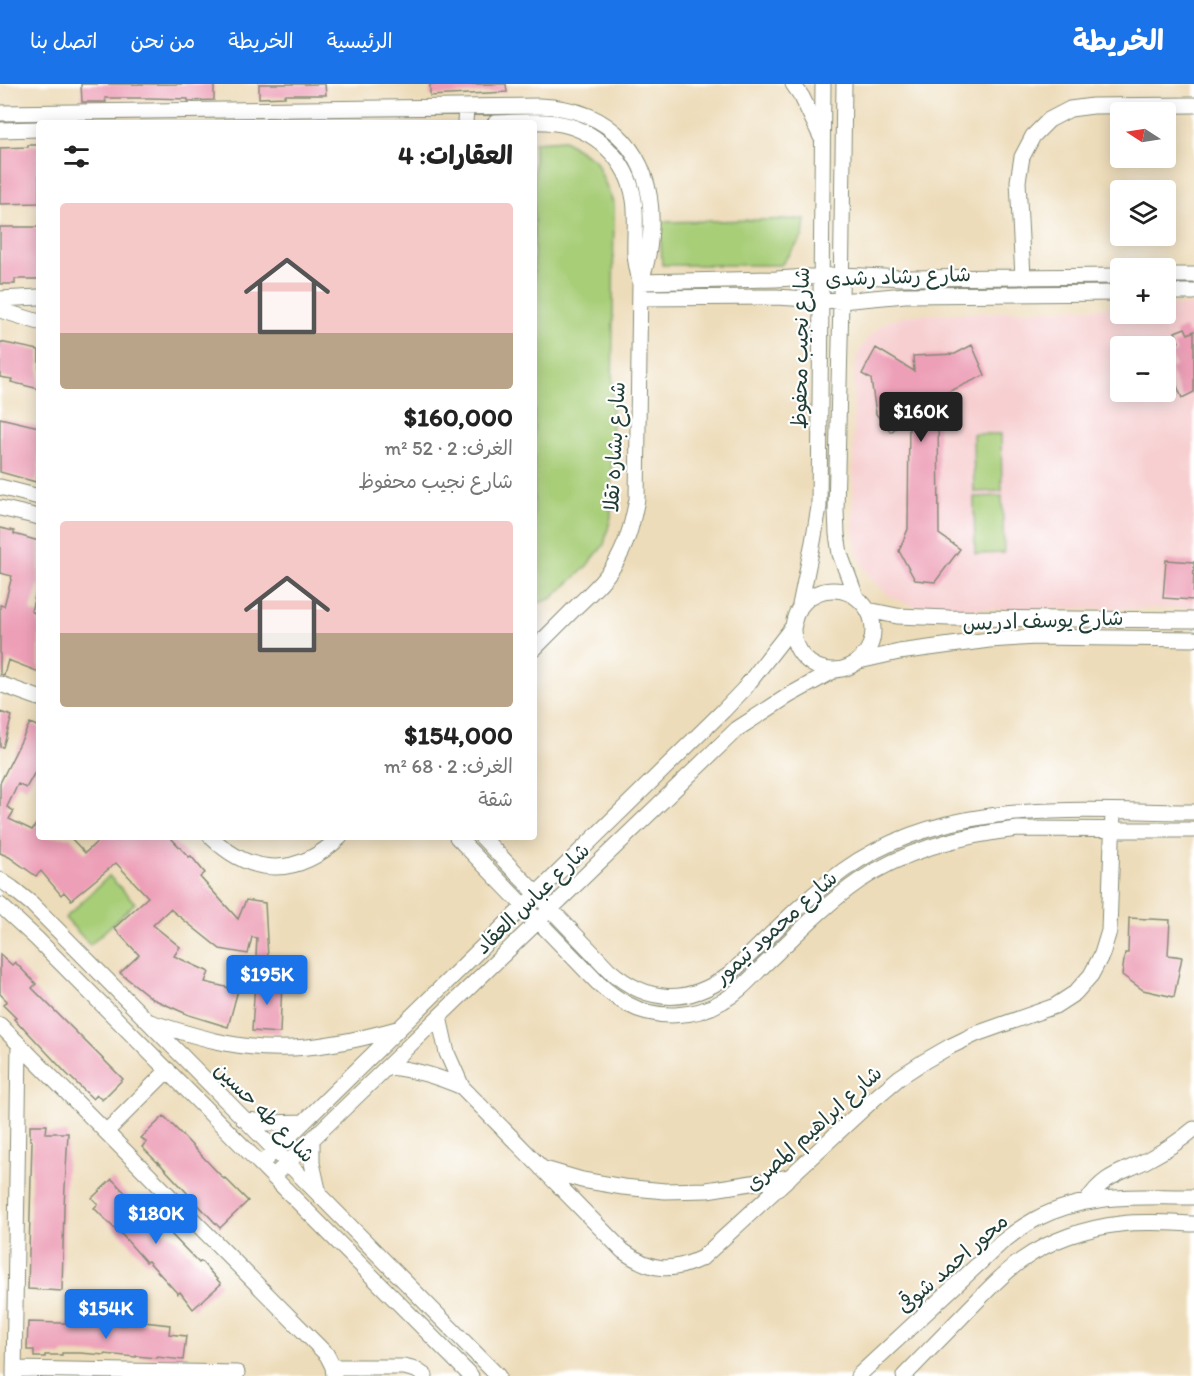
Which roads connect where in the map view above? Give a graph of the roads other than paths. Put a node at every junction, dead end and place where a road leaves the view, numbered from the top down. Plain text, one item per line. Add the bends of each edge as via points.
1 (793, 84) edge
2 (823, 84) edge
3 (846, 87) edge
4 (1194, 105) edge
5 (466, 106) junction
6 (0, 113) edge
7 (203, 117) edge
8 (465, 120) edge
9 (537, 122) edge
10 (36, 129) edge
11 (0, 130) edge
12 (823, 141) junction
13 (842, 275) junction
14 (1176, 275) edge
15 (1194, 275) edge
16 (822, 276) junction
17 (1110, 276) edge
18 (1016, 277) junction
19 (640, 282) junction
20 (1176, 292) edge
21 (1194, 292) edge
22 (1110, 293) edge
23 (1010, 294) junction
24 (36, 297) edge
25 (640, 298) junction
26 (0, 299) edge
27 (822, 300) junction
28 (841, 301) junction
29 (0, 310) edge
30 (36, 321) edge
31 (0, 487) edge
32 (36, 496) edge
33 (0, 508) edge
34 (36, 516) edge
35 (856, 597) junction
36 (799, 610) junction
37 (868, 610) junction
38 (1194, 620) edge
39 (794, 625) junction
40 (1194, 639) edge
41 (537, 646) edge
42 (859, 661) junction
43 (835, 670) junction
44 (0, 684) edge
45 (36, 697) edge
46 (1113, 811) junction
47 (1194, 812) edge
48 (1113, 829) junction
49 (1194, 830) edge
50 (215, 840) edge
51 (337, 840) edge
52 (460, 840) edge
53 (485, 840) edge
54 (0, 880) edge
55 (537, 894) junction
56 (0, 905) edge
57 (524, 906) junction
58 (551, 908) junction
59 (539, 921) junction
60 (786, 921) junction
61 (797, 933) junction
62 (439, 1017) junction
63 (147, 1022) junction
64 (0, 1025) edge
65 (399, 1028) junction
66 (19, 1045) junction
67 (387, 1067) junction
68 (168, 1071) junction
69 (462, 1087) junction
70 (243, 1119) junction
71 (304, 1122) junction
72 (1194, 1129) edge
73 (106, 1132) junction
74 (312, 1139) junction
75 (274, 1151) junction
76 (261, 1164) junction
77 (287, 1164) junction
78 (541, 1168) junction
79 (273, 1177) junction
80 (790, 1177) junction
81 (320, 1197) junction
82 (1194, 1197) edge
83 (1087, 1202) junction
84 (1194, 1224) edge
85 (14, 1372) edge
86 (334, 1372) edge
87 (237, 1373) dead end
88 (425, 1376) edge
89 (471, 1376) edge
90 (498, 1376) edge
91 (858, 1376) edge
92 (904, 1376) edge

1 - 12 street
2 - 12 street, شارع نجيب محفوظ
3 - 13 street, شارع نجيب محفوظ
4 - 18 street via 1093,106 1070,109 1049,120 1033,136 1022,157
5 - 7 street
5 - 8 street
5 - 19 street via 539,105 570,109 600,121 624,141 641,167 650,198 649,256
6 - 7 street
9 - 19 street via 582,130 607,147 621,165 631,186 635,208 635,255
10 - 11 street
12 - 16 street, شارع نجيب محفوظ
13 - 16 street, شارع رشاد رشدى
13 - 18 street, شارع رشاد رشدى
13 - 28 street, شارع نجيب محفوظ
14 - 15 street
16 - 19 street, شارع رشاد رشدى
16 - 27 street, شارع نجيب محفوظ
17 - 18 street, شارع رشاد رشدى
18 - 23 street
19 - 25 street, شارع بشاره تقلا
20 - 21 street
22 - 23 street, شارع رشاد رشدى
23 - 28 street, شارع رشاد رشدى via 905,295
24 - 26 street
25 - 27 street, شارع رشاد رشدى
25 - 41 street, شارع بشاره تقلا via 634,518 609,573
27 - 28 street, شارع رشاد رشدى
27 - 36 street, شارع نجيب محفوظ via 819,507
28 - 35 street, شارع نجيب محفوظ via 837,534
29 - 30 street
31 - 32 street
33 - 34 street
35 - 36 street via 838,590 820,592
35 - 37 street
36 - 39 street
37 - 38 street, شارع يوسف ادريس via 949,618
37 - 42 street via 872,642
39 - 43 street via 795,643 801,654 822,669
39 - 55 street, شارع عباس العقاد via 744,689
40 - 42 street, شارع يوسف ادريس via 1001,639
42 - 43 street
43 - 58 street, شارع عباس العقاد via 737,729
44 - 45 street
46 - 47 street, شارع محمود تيمور
46 - 48 street, شارع ابراهيم المصرى
46 - 60 street, شارع محمود تيمور via 1015,813 928,829 899,839 846,869
48 - 49 street, شارع محمود تيمور
48 - 61 street, شارع محمود تيمور via 1018,829 936,844 861,880
48 - 80 street, شارع ابراهيم المصرى via 1109,931 1091,975 1075,993 1055,1006 976,1034 923,1062 875,1098
50 - 51 street via 248,863 282,867 315,857
52 - 57 street, شارع محمود تيمور
53 - 55 street, شارع محمود تيمور
54 - 63 street, شارع طه حسين via 32,904
55 - 57 street, شارع عباس العقاد
55 - 58 street, شارع محمود تيمور
56 - 68 street, شارع طه حسين
57 - 59 street, شارع محمود تيمور
57 - 65 street, شارع عباس العقاد
58 - 59 street, شارع عباس العقاد
58 - 60 street, شارع محمود تيمور via 622,981 668,997 701,992 716,985
59 - 61 street, شارع محمود تيمور via 613,996 639,1009 667,1015 705,1010 723,1002
59 - 62 street, شارع عباس العقاد
60 - 61 street
62 - 67 street, شارع عباس العقاد
62 - 69 street, شارع ابراهيم المصرى via 447,1053
63 - 65 street via 217,1041 291,1048 328,1046
63 - 70 street, شارع طه حسين
64 - 66 street
65 - 71 street, شارع عباس العقاد
66 - 73 street
66 - 85 street
67 - 69 street, شارع ابراهيم المصرى via 433,1075
67 - 74 street, شارع عباس العقاد
68 - 73 street
68 - 76 street, شارع طه حسين
69 - 78 street, شارع ابراهيم المصرى
70 - 71 street
70 - 75 street, شارع طه حسين
71 - 75 street, شارع عباس العقاد
72 - 83 street via 1147,1160 1108,1178
73 - 86 street via 327,1355
74 - 77 street, شارع عباس العقاد
74 - 81 street via 312,1163
75 - 76 street, شارع عباس العقاد
75 - 77 street, شارع طه حسين
76 - 79 street, شارع طه حسين
77 - 79 street, شارع عباس العقاد
77 - 81 street, شارع طه حسين
78 - 80 street via 582,1180 665,1191 707,1190
78 - 80 street, شارع ابراهيم المصرى via 623,1251 637,1261 670,1269 702,1258
79 - 89 street, شارع طه حسين
81 - 90 street, شارع طه حسين
82 - 83 street, محور احمد شوقى via 1120,1197
83 - 91 street, محور احمد شوقى via 1054,1211 1009,1236
84 - 92 street, محور احمد شوقى via 1121,1224 1046,1246 1002,1276
85 - 87 street
86 - 88 street via 404,1367

